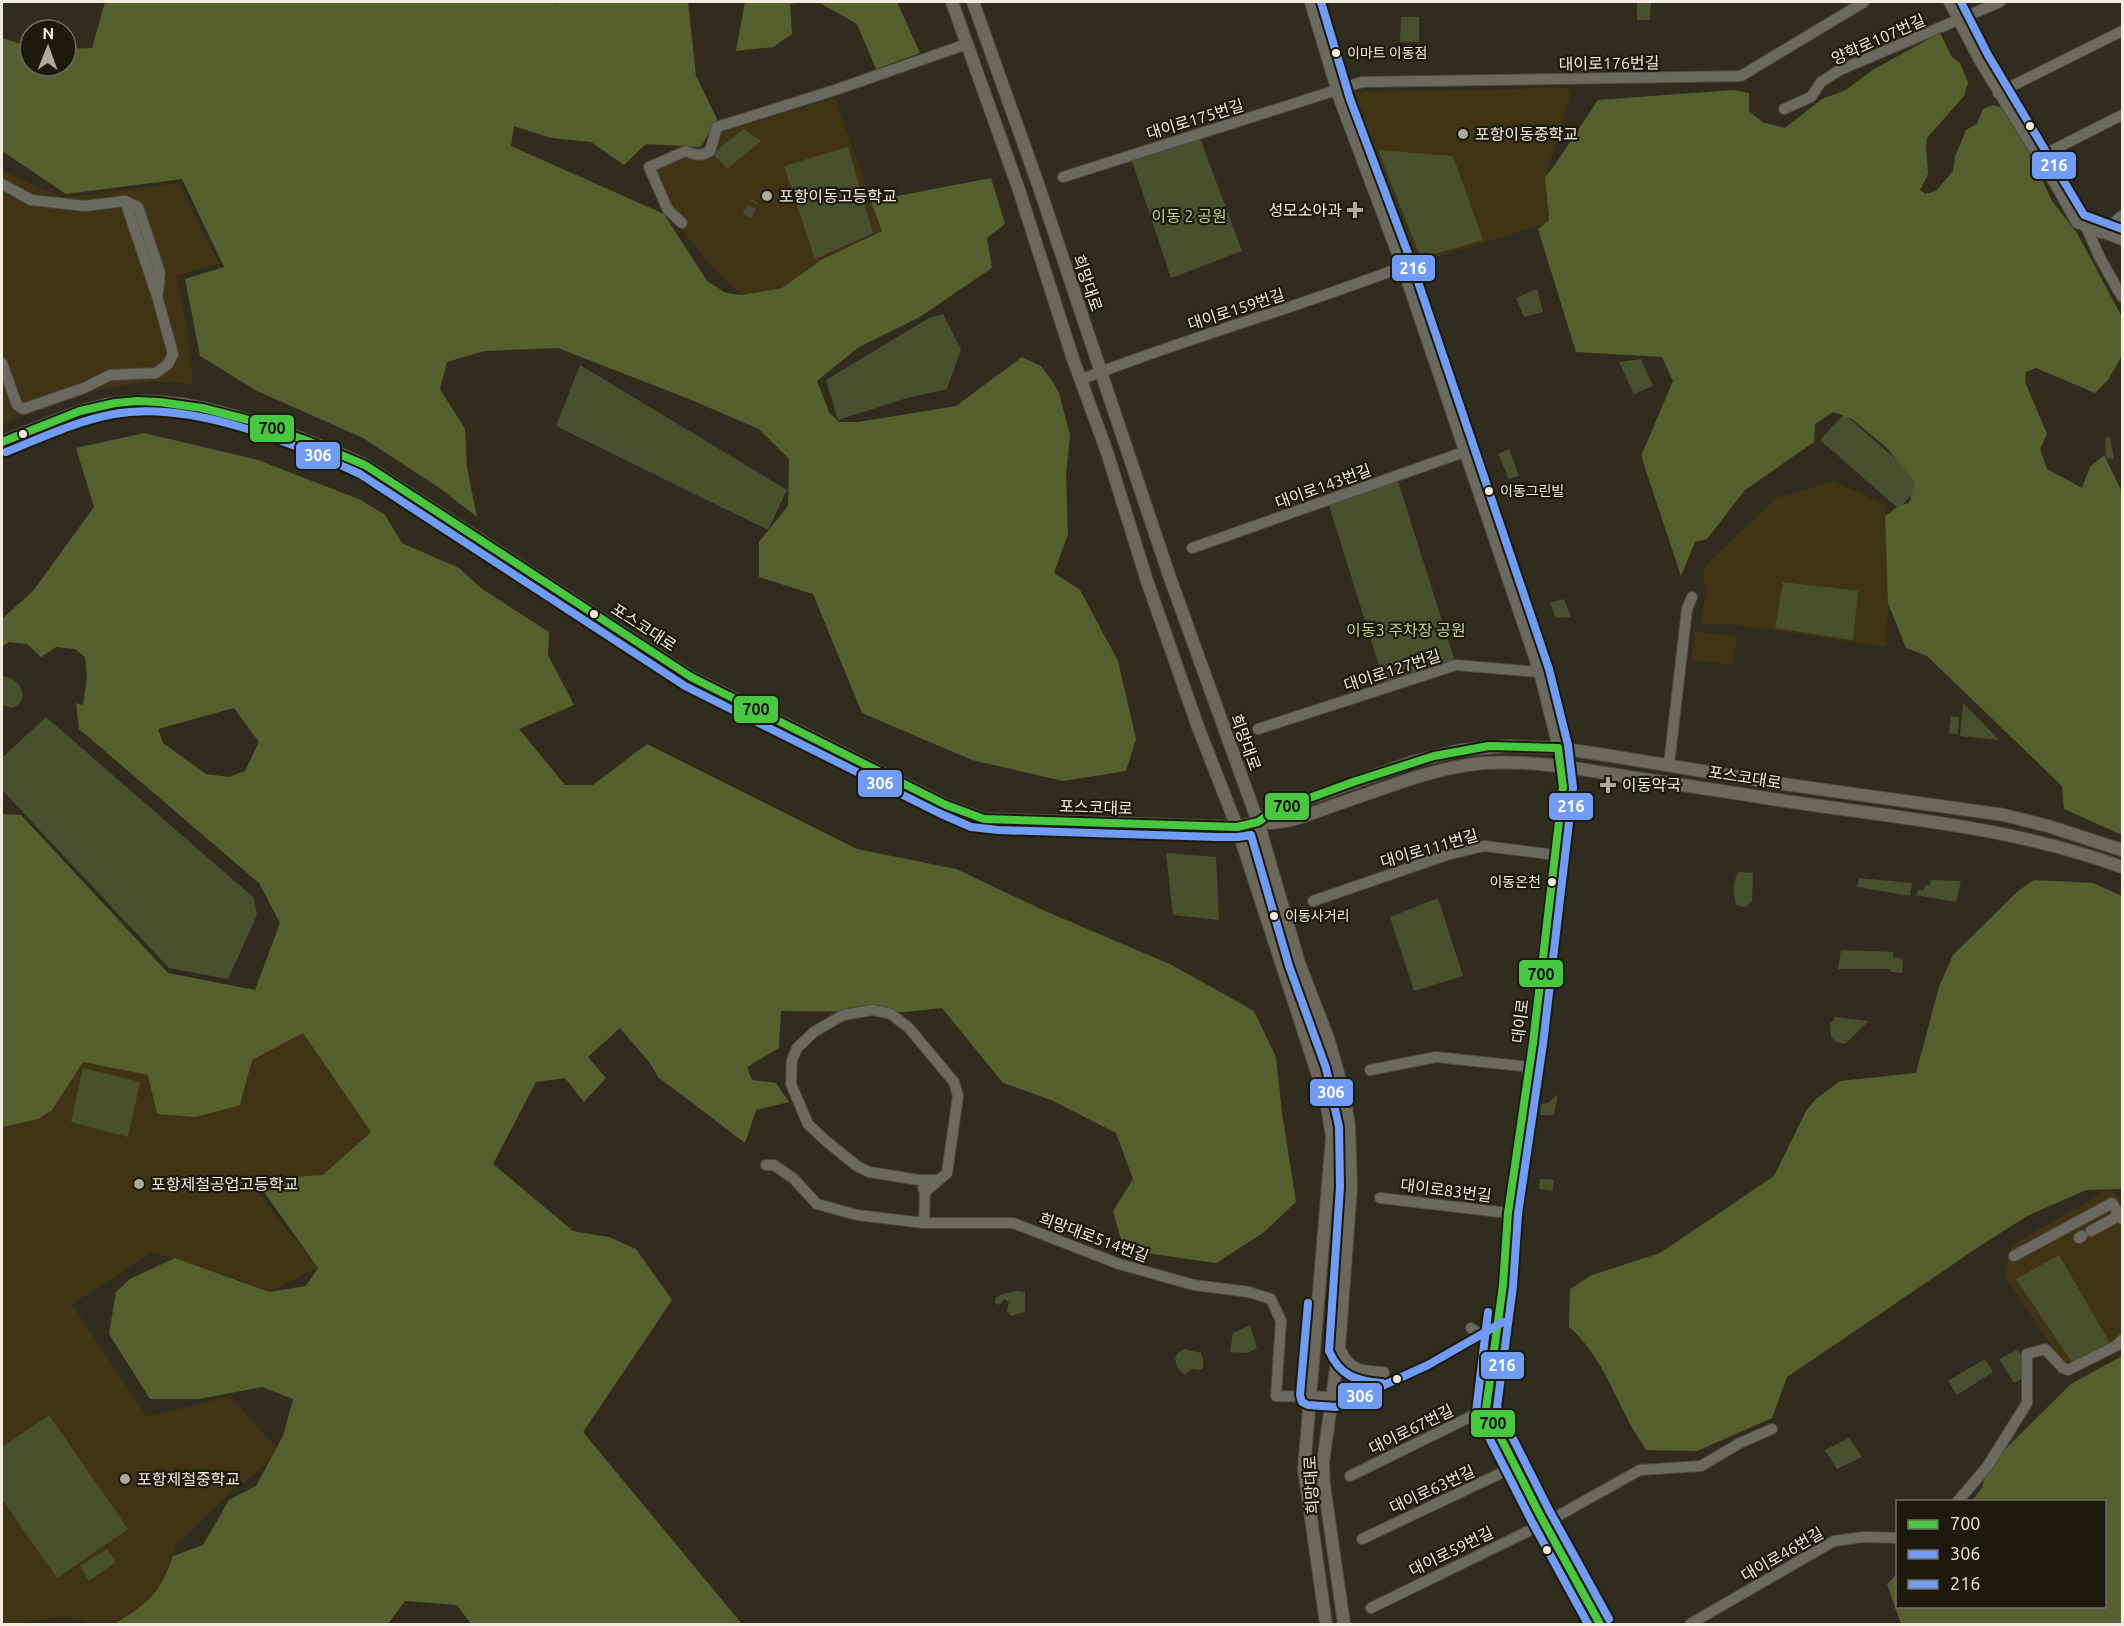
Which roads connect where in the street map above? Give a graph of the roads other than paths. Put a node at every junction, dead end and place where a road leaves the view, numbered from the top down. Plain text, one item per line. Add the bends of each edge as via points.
1 (952, 2) edge
2 (973, 2) edge
3 (1310, 2) edge
4 (1864, 2) edge
5 (1949, 2) edge
6 (2000, 2) edge
7 (1958, 20) junction
8 (2122, 31) edge
9 (967, 44) junction
10 (1336, 90) junction
11 (1998, 93) junction
12 (1784, 109) dead end
13 (2122, 115) edge
14 (2039, 157) junction
15 (1063, 177) dead end
16 (2, 184) edge
17 (2122, 216) edge
18 (682, 223) dead end
19 (2087, 229) junction
20 (2101, 233) junction
21 (2122, 240) edge
22 (1402, 267) junction
23 (2122, 297) edge
24 (1086, 329) junction
25 (1065, 336) junction
26 (2, 363) edge
27 (1101, 372) junction
28 (1080, 380) junction
29 (1121, 433) junction
30 (1102, 438) junction
31 (2, 442) edge
32 (1464, 452) junction
33 (1192, 548) dead end
34 (1692, 597) dead end
35 (1539, 672) junction
36 (1258, 729) dead end
37 (1558, 748) junction
38 (1669, 765) junction
39 (1561, 768) junction
40 (1725, 775) junction
41 (1723, 791) junction
42 (1258, 822) junction
43 (1236, 827) junction
44 (2122, 850) edge
45 (1556, 855) junction
46 (2121, 867) edge
47 (1313, 901) dead end
48 (1530, 1066) junction
49 (1370, 1070) dead end
50 (766, 1165) dead end
51 (919, 1180) junction
52 (938, 1180) junction
53 (925, 1192) junction
54 (1380, 1198) dead end
55 (1508, 1213) junction
56 (2121, 1217) edge
57 (924, 1223) junction
58 (2084, 1235) dead end
59 (2014, 1256) dead end
60 (1471, 1328) dead end
61 (2122, 1340) edge
62 (1339, 1348) junction
63 (1493, 1352) junction
64 (1383, 1373) dead end
65 (1311, 1395) junction
66 (1333, 1397) junction
67 (1486, 1409) junction
68 (1772, 1429) dead end
69 (1516, 1466) junction
70 (1350, 1476) dead end
71 (1959, 1500) edge
72 (1545, 1523) junction
73 (1896, 1538) edge
74 (1362, 1539) dead end
75 (1371, 1608) dead end
76 (1326, 1624) edge
77 (1344, 1624) edge
78 (1600, 1624) edge
79 (1690, 1624) edge

1 - 9 main road, 희망대로
2 - 24 main road, 희망대로
3 - 10 street, 대이로
4 - 10 street, 대이로176번길 via 1741,76 1362,82
5 - 7 street
6 - 7 street, 양학로107번길
7 - 11 street
7 - 12 street, 양학로107번길 via 1840,70 1821,81 1811,97
8 - 11 street
9 - 18 street via 717,127 710,151 703,155 686,151 649,167 668,210
9 - 25 main road, 희망대로
10 - 15 street, 대이로175번길
10 - 22 street, 대이로
11 - 14 street
13 - 14 street
14 - 19 street via 2077,224
16 - 26 street via 31,200 85,206 125,201 173,354 156,373 110,375 23,409 17,405
17 - 20 street
19 - 20 street
19 - 23 street
20 - 21 street
22 - 27 street, 대이로159번길
22 - 32 street, 대이로
24 - 25 main road
24 - 27 main road, 희망대로
25 - 28 main road, 희망대로
27 - 28 street, 대이로159번길
27 - 29 main road, 희망대로
28 - 30 main road, 희망대로
29 - 30 main road
29 - 42 main road, 희망대로
30 - 43 main road, 희망대로 via 1147,581
31 - 43 main road, 포스코대로 via 92,408 122,403 159,401 228,413 314,442 365,465 691,677 963,813 991,820
32 - 33 street, 대이로143번길
32 - 35 street, 대이로
34 - 38 street via 1687,609
35 - 36 street, 대이로127번길 via 1455,665
35 - 37 street, 대이로
37 - 38 main road, 포스코대로
37 - 39 street, 대이로
37 - 42 main road, 포스코대로 via 1490,746 1442,754 1274,812
38 - 40 main road, 포스코대로
39 - 41 main road, 포스코대로
39 - 42 main road, 포스코대로 via 1502,763 1460,767 1283,823
39 - 45 street, 대이로
40 - 41 main road via 1727,784
40 - 44 main road, 포스코대로 via 2004,814
41 - 46 main road, 포스코대로 via 2005,833
42 - 43 main road, 포스코대로
42 - 62 main road, 희망대로 via 1299,963 1336,1065 1349,1126 1351,1187
43 - 65 main road, 희망대로 via 1320,1079 1332,1137
45 - 47 street, 대이로111번길 via 1484,846
45 - 48 street, 대이로
48 - 49 street via 1436,1057
48 - 55 street, 대이로
50 - 57 street, 희망대로514번길 via 774,1165 794,1179 817,1204 857,1215
51 - 52 street
51 - 52 street via 869,1172 858,1166 808,1124 799,1105 791,1084 797,1048 814,1032 843,1015 873,1010 891,1014 909,1028 954,1082 958,1096 946,1173
51 - 53 street
52 - 53 street
53 - 57 street
54 - 55 street, 대이로83번길
55 - 63 street, 대이로
56 - 58 street
56 - 59 street via 2112,1203
57 - 65 street, 희망대로514번길 via 1013,1223 1119,1264 1194,1285 1271,1299 1281,1321 1276,1396
60 - 63 street
61 - 71 street via 2068,1370 2045,1349 2027,1354 2027,1403 1987,1467
62 - 64 main road via 1353,1368
62 - 66 main road, 희망대로
63 - 67 street, 대이로
65 - 66 street, 희망대로514번길
65 - 76 main road, 희망대로 via 1304,1469
66 - 77 main road, 희망대로 via 1323,1462 1324,1485
67 - 69 street
67 - 70 street, 대이로67번길
68 - 72 street, 대이로59번길 via 1701,1466 1640,1470
69 - 72 street
69 - 74 street, 대이로63번길
72 - 75 street, 대이로59번길
72 - 78 street
73 - 79 street, 대이로46번길 via 1834,1540

